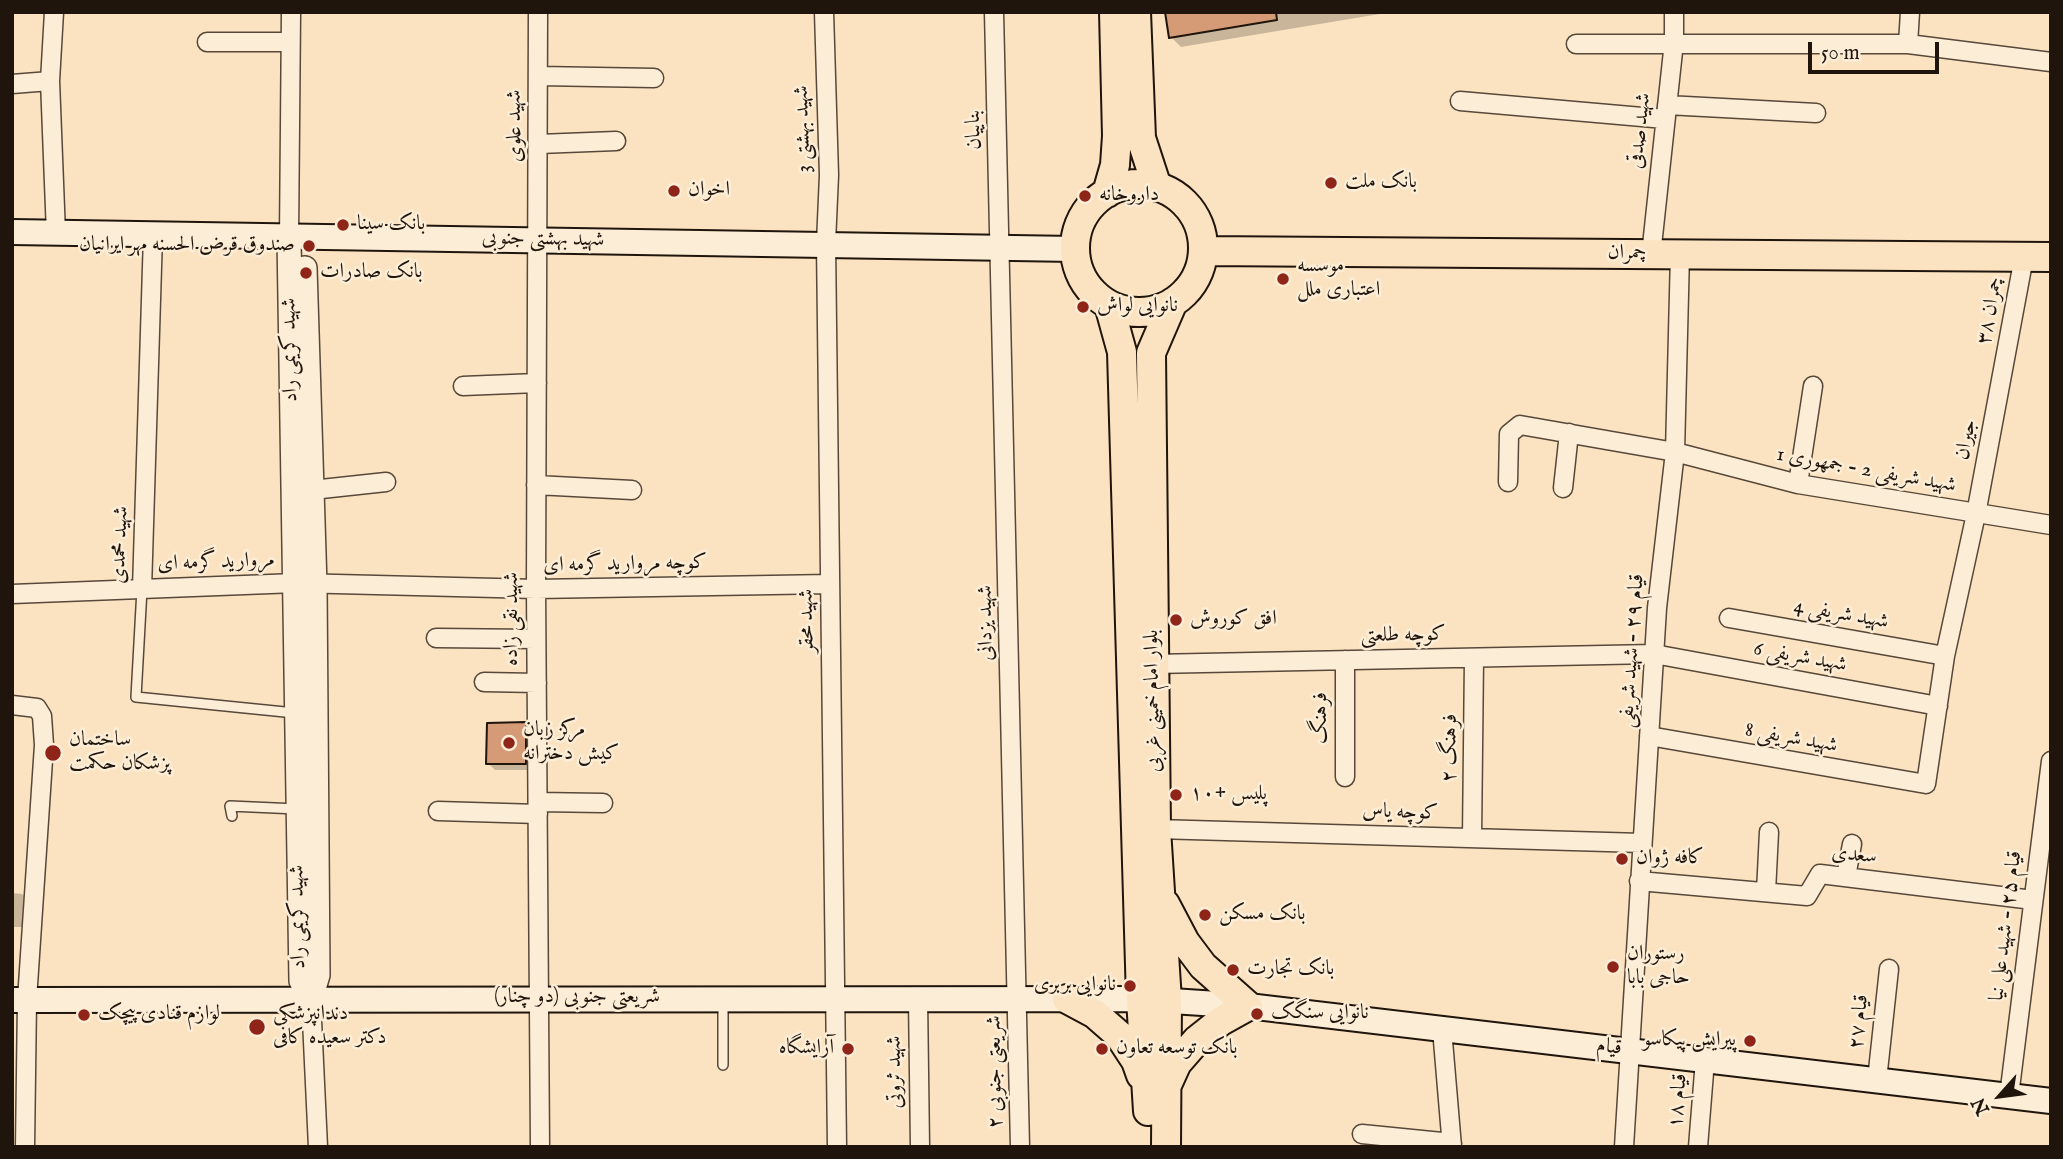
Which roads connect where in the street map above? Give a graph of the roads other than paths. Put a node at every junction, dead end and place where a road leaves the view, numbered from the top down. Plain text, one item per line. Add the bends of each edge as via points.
1 (54, 12) edge
2 (291, 12) edge
3 (538, 12) edge
4 (824, 12) edge
5 (994, 12) edge
6 (1114, 12) edge
7 (1136, 12) edge
8 (1674, 12) edge
9 (1909, 12) edge
10 (207, 42) dead end
11 (290, 42) junction
12 (1674, 42) junction
13 (1576, 44) dead end
14 (1908, 44) junction
15 (2051, 62) edge
16 (539, 76) junction
17 (654, 78) dead end
18 (50, 80) junction
19 (12, 84) edge
20 (1460, 101) dead end
21 (1666, 112) junction
22 (1816, 113) dead end
23 (616, 141) dead end
24 (540, 144) junction
25 (1157, 187) junction
26 (1107, 193) junction
27 (12, 232) edge
28 (56, 234) junction
29 (153, 235) junction
30 (296, 238) junction
31 (537, 240) junction
32 (826, 243) junction
33 (1001, 247) junction
34 (1074, 249) junction
35 (1203, 251) junction
36 (1680, 254) junction
37 (1651, 255) junction
38 (2037, 257) edge
39 (1173, 302) junction
40 (1109, 305) junction
41 (2002, 374) joint
42 (537, 383) junction
43 (463, 386) dead end
44 (1813, 386) dead end
45 (1569, 433) junction
46 (1675, 452) junction
47 (386, 482) dead end
48 (1507, 482) dead end
49 (1798, 484) junction
50 (536, 485) junction
51 (1563, 488) dead end
52 (312, 490) junction
53 (632, 490) dead end
54 (1976, 514) junction
55 (2051, 525) edge
56 (306, 584) junction
57 (830, 584) junction
58 (142, 589) junction
59 (536, 589) junction
60 (12, 594) edge
61 (1729, 618) dead end
62 (436, 638) dead end
63 (536, 639) junction
64 (1654, 654) junction
65 (1945, 656) junction
66 (1474, 658) junction
67 (1345, 660) junction
68 (1153, 664) junction
69 (484, 682) dead end
70 (537, 683) junction
71 (12, 705) edge
72 (1938, 706) junction
73 (295, 713) junction
74 (1649, 736) junction
75 (2051, 761) edge
76 (1345, 777) dead end
77 (2049, 783) edge
78 (1926, 784) joint
79 (603, 803) dead end
80 (538, 808) junction
81 (297, 809) junction
82 (438, 811) dead end
83 (232, 816) dead end
84 (1156, 829) junction
85 (1769, 832) dead end
86 (1472, 838) junction
87 (1642, 843) junction
88 (1852, 844) dead end
89 (1846, 877) junction
90 (2044, 877) edge
91 (1639, 881) junction
92 (1159, 888) junction
93 (1766, 892) junction
94 (2033, 900) junction
95 (1889, 969) dead end
96 (1017, 997) junction
97 (723, 998) junction
98 (835, 998) junction
99 (918, 998) junction
100 (311, 999) junction
101 (540, 999) junction
102 (1067, 999) junction
103 (20, 1000) edge
104 (1154, 1000) junction
105 (1248, 1006) junction
106 (1442, 1028) junction
107 (1628, 1051) junction
108 (1705, 1060) junction
109 (723, 1065) dead end
110 (1877, 1080) junction
111 (1156, 1089) junction
112 (2009, 1096) junction
113 (2051, 1101) edge
114 (1362, 1135) dead end
115 (1452, 1145) edge
116 (25, 1147) edge
117 (318, 1147) edge
118 (540, 1147) edge
119 (837, 1147) edge
120 (920, 1147) edge
121 (1020, 1147) edge
122 (1148, 1147) edge
123 (1166, 1147) edge
124 (1624, 1147) edge
125 (1698, 1147) edge

1 - 18 street
2 - 11 street
3 - 16 street, شهید علوی
4 - 32 street, شهید بهشتی 3 via 829,174
5 - 33 street, بناییان
6 - 26 main road via 1117,136
7 - 25 main road via 1141,138
8 - 12 street, شهید صدقی
9 - 14 street
10 - 11 street
11 - 30 street
12 - 13 street
12 - 14 street
12 - 21 street, شهید صدقی
14 - 15 street
16 - 17 street
16 - 24 street, شهید علوی
18 - 19 street
18 - 28 street
20 - 21 street
21 - 22 street
21 - 37 street, شهید صدقی
23 - 24 street
24 - 31 street, شهید علوی
25 - 26 main road via 1140,184
25 - 35 main road via 1191,212
26 - 34 main road via 1083,216
27 - 28 main road, شهید بهشتی جنوبی
28 - 29 main road, شهید بهشتی جنوبی
29 - 30 main road, شهید بهشتی جنوبی
29 - 58 street, شهید محمدی
30 - 31 main road, شهید بهشتی جنوبی
30 - 52 street, شهید کریمی راد
30 - 56 street, شهید کریمی راد
31 - 32 main road, شهید بهشتی جنوبی
31 - 42 street, شهید نقی زاده
32 - 33 main road, شهید بهشتی جنوبی
32 - 57 street, شهید محقر
33 - 34 main road, شهید بهشتی جنوبی
33 - 96 street, شهید یزدانی
34 - 40 main road via 1084,282
35 - 37 main road, چمران
35 - 39 main road via 1188,289
36 - 37 main road, چمران
36 - 38 main road, چمران
36 - 46 street, قیام ۲۹ - شهید شریفی
38 - 41 street, چمران ۳۸
39 - 40 main road via 1141,312
39 - 68 main road, بلوار امام خمینی غربی via 1151,353
40 - 104 main road, بلوار امام خمینی غربی via 1122,352
41 - 54 street, جیران
42 - 43 street
42 - 50 street, شهید نقی زاده
44 - 49 street
45 - 46 street, شهید شریفی 2 - جمهوری 1
45 - 48 street, شهید شریفی 2 - جمهوری 1 via 1520,425 1513,430
45 - 51 street
46 - 49 street, شهید شریفی 2 - جمهوری 1
46 - 64 street, قیام ۲۹ - شهید شریفی
47 - 52 street
49 - 54 street, شهید شریفی 2 - جمهوری 1
50 - 53 street
50 - 59 street, شهید نقی زاده
52 - 56 street, شهید کریمی راد
54 - 55 street, شهید شریفی 2 - جمهوری 1
54 - 65 street, جیران
56 - 58 street, مروارید گرمه ای
56 - 59 street, کوچه مروارید گرمه ای
56 - 73 street, شهید کریمی راد
56 - 100 street, شهید کریمی راد via 318,975
57 - 59 street, کوچه مروارید گرمه ای
57 - 98 street, شهید محقر
58 - 60 street, مروارید گرمه ای
58 - 73 lane, شهید محمدی via 136,697
59 - 63 street, شهید نقی زاده
61 - 65 street, شهید شریفی 4
62 - 63 street
63 - 70 street, شهید نقی زاده
64 - 66 street, کوچه طلعتی
64 - 72 street, شهید شریفی 6
64 - 74 street, قیام ۲۹ - شهید شریفی
65 - 72 street, جیران
66 - 67 street, کوچه طلعتی
66 - 86 street, فرهنگ ۲
67 - 68 street, کوچه طلعتی
67 - 76 street, فرهنگ
68 - 84 main road, بلوار امام خمینی غربی
69 - 70 street
70 - 80 street, شهید نقی زاده
71 - 103 street via 37,708 44,745
72 - 78 street, جیران
73 - 81 street, شهید کریمی راد
74 - 78 street, شهید شریفی 8
74 - 87 street, قیام ۲۹ - شهید شریفی
75 - 77 street, قیام ۲۵ - شهید علی نیا
77 - 90 street, قیام ۲۵ - شهید علی نیا
79 - 80 street
80 - 82 street
80 - 101 street, شهید نقی زاده
81 - 83 lane via 230,806
81 - 100 street, شهید کریمی راد via 301,981
84 - 86 street, کوچه یاس
84 - 92 main road, بلوار امام خمینی غربی
85 - 93 street
86 - 87 street, کوچه یاس
87 - 91 street, قیام ۲۹ - شهید شریفی
88 - 89 street
89 - 93 street, سعدی via 1820,874 1807,896
89 - 94 street, سعدی
90 - 94 street, قیام ۲۵ - شهید علی نیا
91 - 93 street, سعدی
91 - 107 street, قیام ۲۹ - شهید شریفی
92 - 104 main road, بلوار امام خمینی غربی
92 - 105 main road via 1185,942 1203,966
94 - 112 street, قیام ۲۵ - شهید علی نیا
95 - 110 street, قیام ۲۷
96 - 99 main road, شریعتی جنوبی (دو چنار)
96 - 102 main road, شریعتی جنوبی (دو چنار)
96 - 121 street, شریعتی جنوبی ۲
97 - 98 main road, شریعتی جنوبی (دو چنار)
97 - 101 main road, شریعتی جنوبی (دو چنار)
97 - 109 lane
98 - 99 main road, شریعتی جنوبی (دو چنار)
98 - 119 street, شهید محقر
99 - 120 street, شهید ثروتی
100 - 101 main road, شریعتی جنوبی (دو چنار)
100 - 103 main road, شریعتی جنوبی (دو چنار)
100 - 117 street
101 - 118 street, شهید نقی زاده
102 - 104 main road, شریعتی جنوبی (دو چنار)
102 - 111 main road via 1095,1014 1119,1035
103 - 116 street
104 - 105 main road, قیام
104 - 111 main road, بلوار امام خمینی غربی
105 - 106 main road, قیام
105 - 111 main road via 1197,1040
106 - 107 main road, قیام
106 - 115 street
107 - 108 main road, قیام
107 - 124 street, قیام ۲۹ - شهید شریفی
108 - 110 main road, قیام
108 - 125 street, قیام ۱۸
110 - 112 main road, قیام
111 - 122 main road, بلوار امام خمینی غربی
111 - 123 main road, بلوار امام خمینی غربی
112 - 113 main road, قیام
114 - 115 street

